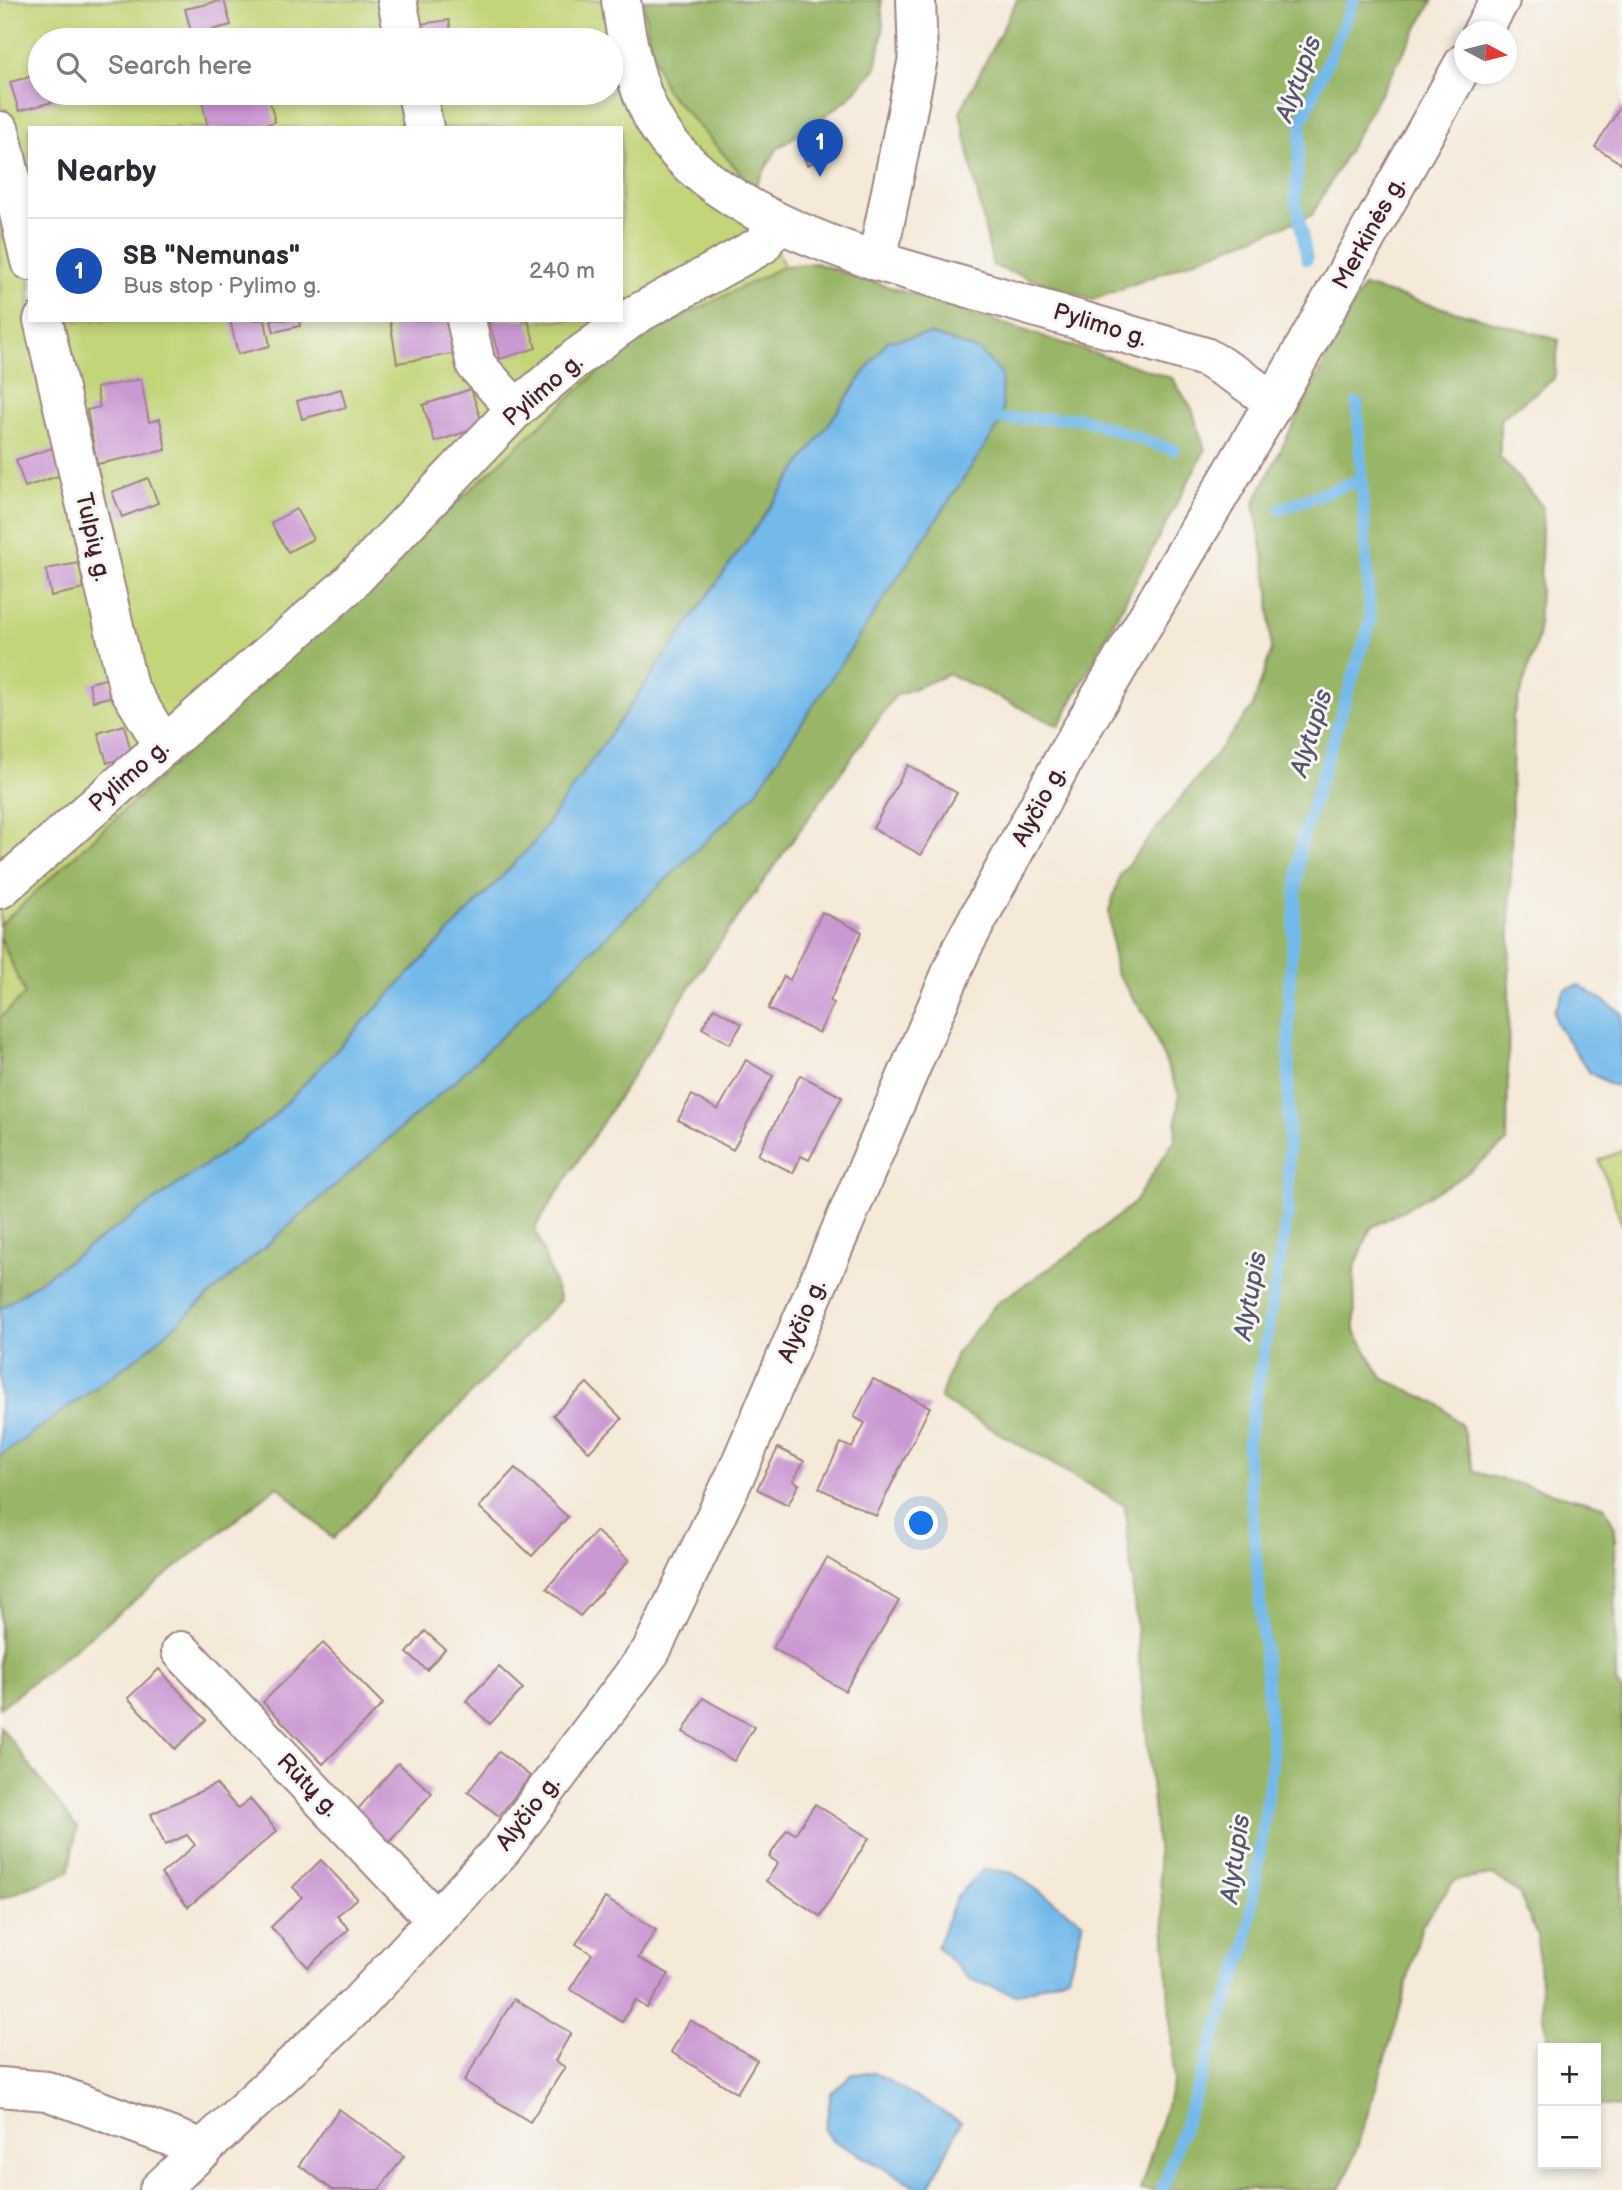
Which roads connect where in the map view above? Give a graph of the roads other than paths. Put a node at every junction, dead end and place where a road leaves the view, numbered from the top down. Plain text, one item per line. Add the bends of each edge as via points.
1 (397, 0) edge
2 (621, 0) edge
3 (916, 0) edge
4 (1500, 0) edge
5 (1488, 21) edge
6 (403, 28) edge
7 (1454, 83) edge
8 (419, 105) edge
9 (424, 126) edge
10 (0, 131) edge
11 (776, 223) junction
12 (28, 252) edge
13 (877, 261) junction
14 (43, 322) edge
15 (466, 322) edge
16 (1274, 402) junction
17 (516, 410) junction
18 (164, 746) junction
19 (0, 889) edge
20 (181, 1651) dead end
21 (436, 1920) junction
22 (0, 2087) edge
23 (204, 2149) junction
24 (159, 2190) edge

1 - 6 street
2 - 11 street via 634,68 653,118 683,159
3 - 13 street via 918,58
4 - 5 street
7 - 16 street, Merkinės g.
8 - 9 street
10 - 12 street
11 - 13 street, Pylimo g.
11 - 17 street, Pylimo g. via 762,245 637,314
13 - 16 street, Pylimo g. via 1205,357
14 - 18 street, Tulpių g. via 128,687
15 - 17 street via 475,365
16 - 21 street, Alyčio g. via 1064,759 962,948 737,1472 650,1651 503,1848
17 - 18 street, Pylimo g. via 347,586
18 - 19 street, Pylimo g.
20 - 21 street, Rūtų g.
21 - 23 street, Alyčio g. via 359,2003
22 - 23 street via 47,2091
23 - 24 street, Alyčio g.

